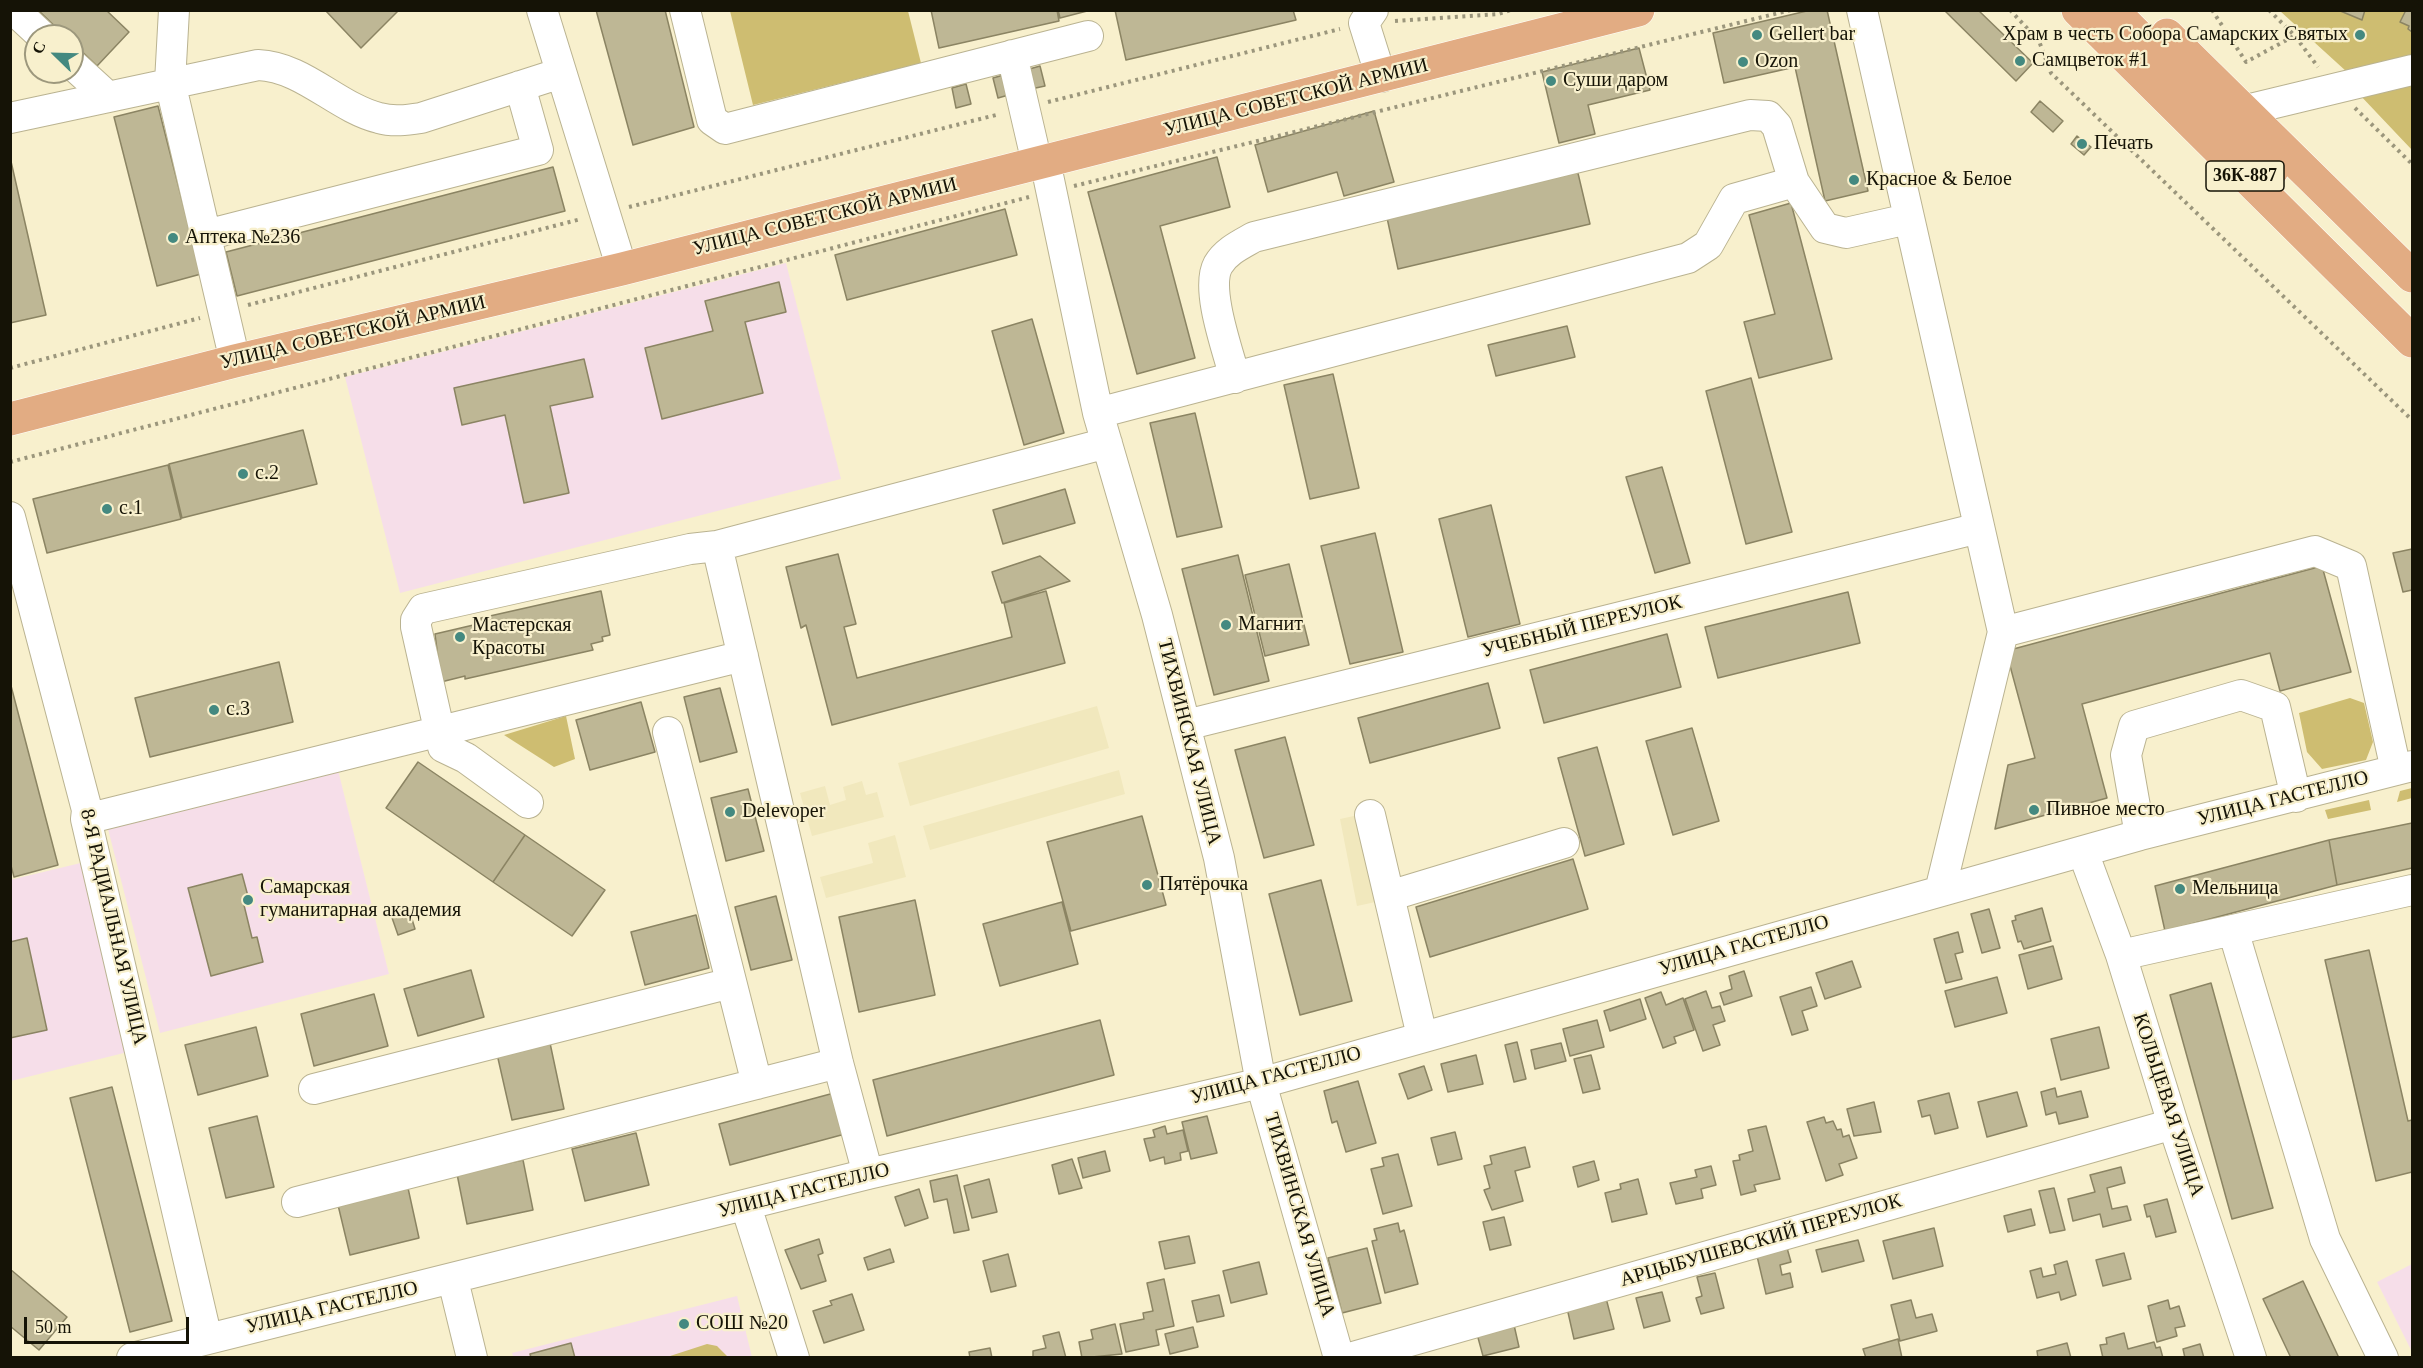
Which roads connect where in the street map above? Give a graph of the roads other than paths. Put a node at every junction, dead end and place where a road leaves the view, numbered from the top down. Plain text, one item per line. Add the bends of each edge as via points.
1 (14, 10) edge
2 (174, 10) edge
3 (542, 10) edge
4 (685, 10) edge
5 (1638, 10) edge
6 (1862, 10) edge
7 (2078, 10) edge
8 (2112, 10) edge
9 (2142, 10) edge
10 (1364, 15) edge
11 (29, 24) edge
12 (1088, 36) dead end
13 (1012, 55) junction
14 (2412, 70) edge
15 (561, 74) junction
16 (84, 75) edge
17 (1381, 77) junction
18 (170, 82) junction
19 (520, 86) junction
20 (106, 95) junction
21 (2247, 110) junction
22 (10, 118) edge
23 (1045, 172) junction
24 (1794, 182) junction
25 (1908, 219) junction
26 (206, 235) junction
27 (622, 269) junction
28 (2412, 276) edge
29 (2412, 310) edge
30 (2412, 341) edge
31 (235, 361) junction
32 (1235, 378) junction
33 (1098, 413) junction
34 (11, 416) edge
35 (1107, 443) junction
36 (10, 517) edge
37 (1979, 528) junction
38 (717, 546) junction
39 (2003, 632) junction
40 (743, 656) junction
41 (1186, 725) junction
42 (439, 731) junction
43 (668, 732) dead end
44 (2404, 768) edge
45 (2296, 797) junction
46 (528, 803) dead end
47 (1370, 815) dead end
48 (86, 819) junction
49 (2140, 835) junction
50 (1563, 843) dead end
51 (2083, 852) junction
52 (2412, 890) edge
53 (1940, 891) junction
54 (1389, 896) junction
55 (2233, 930) junction
56 (2121, 955) junction
57 (731, 983) junction
58 (1422, 1036) junction
59 (838, 1063) junction
60 (1261, 1083) junction
61 (757, 1084) junction
62 (314, 1089) dead end
63 (2173, 1124) junction
64 (868, 1174) junction
65 (297, 1202) dead end
66 (746, 1206) junction
67 (453, 1280) junction
68 (207, 1338) junction
69 (132, 1358) edge
70 (472, 1358) edge
71 (794, 1358) edge
72 (1339, 1358) edge
73 (1350, 1358) edge
74 (2251, 1358) edge
75 (2383, 1358) edge

1 - 11 street
2 - 18 street
3 - 15 street
4 - 13 street via 712,120 725,129
5 - 17 main road, УЛИЦА СОВЕТСКОЙ АРМИИ
6 - 25 street
7 - 30 main road, 36К-887
8 - 29 main road, 36К-887
9 - 21 main road, 36К-887
10 - 17 street
12 - 13 street
13 - 23 street, ТИХВИНСКАЯ УЛИЦА
14 - 21 street
15 - 19 street
15 - 27 street
16 - 20 street
17 - 23 main road, УЛИЦА СОВЕТСКОЙ АРМИИ
18 - 19 street via 273,65 372,116 401,120 421,118
18 - 20 street
18 - 26 street
19 - 26 street via 538,150
20 - 22 street
21 - 28 main road, 36К-887
23 - 27 main road, УЛИЦА СОВЕТСКОЙ АРМИИ
23 - 33 street, ТИХВИНСКАЯ УЛИЦА
24 - 25 street via 1825,228 1846,233
24 - 32 street via 1734,199 1708,245 1688,258
24 - 32 street via 1777,126 1768,116 1750,115 1254,237 1217,266 1214,292
25 - 37 street
26 - 31 street
27 - 31 main road, УЛИЦА СОВЕТСКОЙ АРМИИ
31 - 34 main road, УЛИЦА СОВЕТСКОЙ АРМИИ
32 - 33 street
33 - 35 street, ТИХВИНСКАЯ УЛИЦА
35 - 38 street
35 - 41 street, ТИХВИНСКАЯ УЛИЦА
36 - 48 street, 8-Я РАДИАЛЬНАЯ УЛИЦА via 87,810
37 - 39 street
37 - 41 street, УЧЕБНЫЙ ПЕРЕУЛОК
38 - 40 street
38 - 42 street via 423,609 416,627
39 - 44 street via 2314,551 2351,566
39 - 53 street
40 - 42 street
40 - 59 street
41 - 60 street, ТИХВИНСКАЯ УЛИЦА via 1219,858
42 - 46 street via 446,750 466,758
42 - 48 street
43 - 57 street
44 - 45 street, УЛИЦА ГАСТЕЛЛО
45 - 49 street, УЛИЦА ГАСТЕЛЛО
45 - 49 street via 2275,707 2241,695 2134,726 2126,755
47 - 54 street
48 - 68 street, 8-Я РАДИАЛЬНАЯ УЛИЦА
49 - 51 street, УЛИЦА ГАСТЕЛЛО
50 - 54 street
51 - 53 street, УЛИЦА ГАСТЕЛЛО
51 - 56 street, КОЛЬЦЕВАЯ УЛИЦА
52 - 55 street
53 - 58 street, УЛИЦА ГАСТЕЛЛО
54 - 58 street
55 - 56 street
55 - 75 street via 2325,1239
56 - 63 street, КОЛЬЦЕВАЯ УЛИЦА
57 - 61 street
57 - 62 street
58 - 60 street, УЛИЦА ГАСТЕЛЛО
59 - 61 street
59 - 64 street
60 - 64 street, УЛИЦА ГАСТЕЛЛО
60 - 72 street, ТИХВИНСКАЯ УЛИЦА
61 - 65 street
63 - 73 street, АРЦЫБУШЕВСКИЙ ПЕРЕУЛОК
63 - 74 street, КОЛЬЦЕВАЯ УЛИЦА
64 - 66 street, УЛИЦА ГАСТЕЛЛО
66 - 67 street, УЛИЦА ГАСТЕЛЛО
66 - 71 street
67 - 68 street, УЛИЦА ГАСТЕЛЛО
67 - 70 street
68 - 69 street, УЛИЦА ГАСТЕЛЛО

